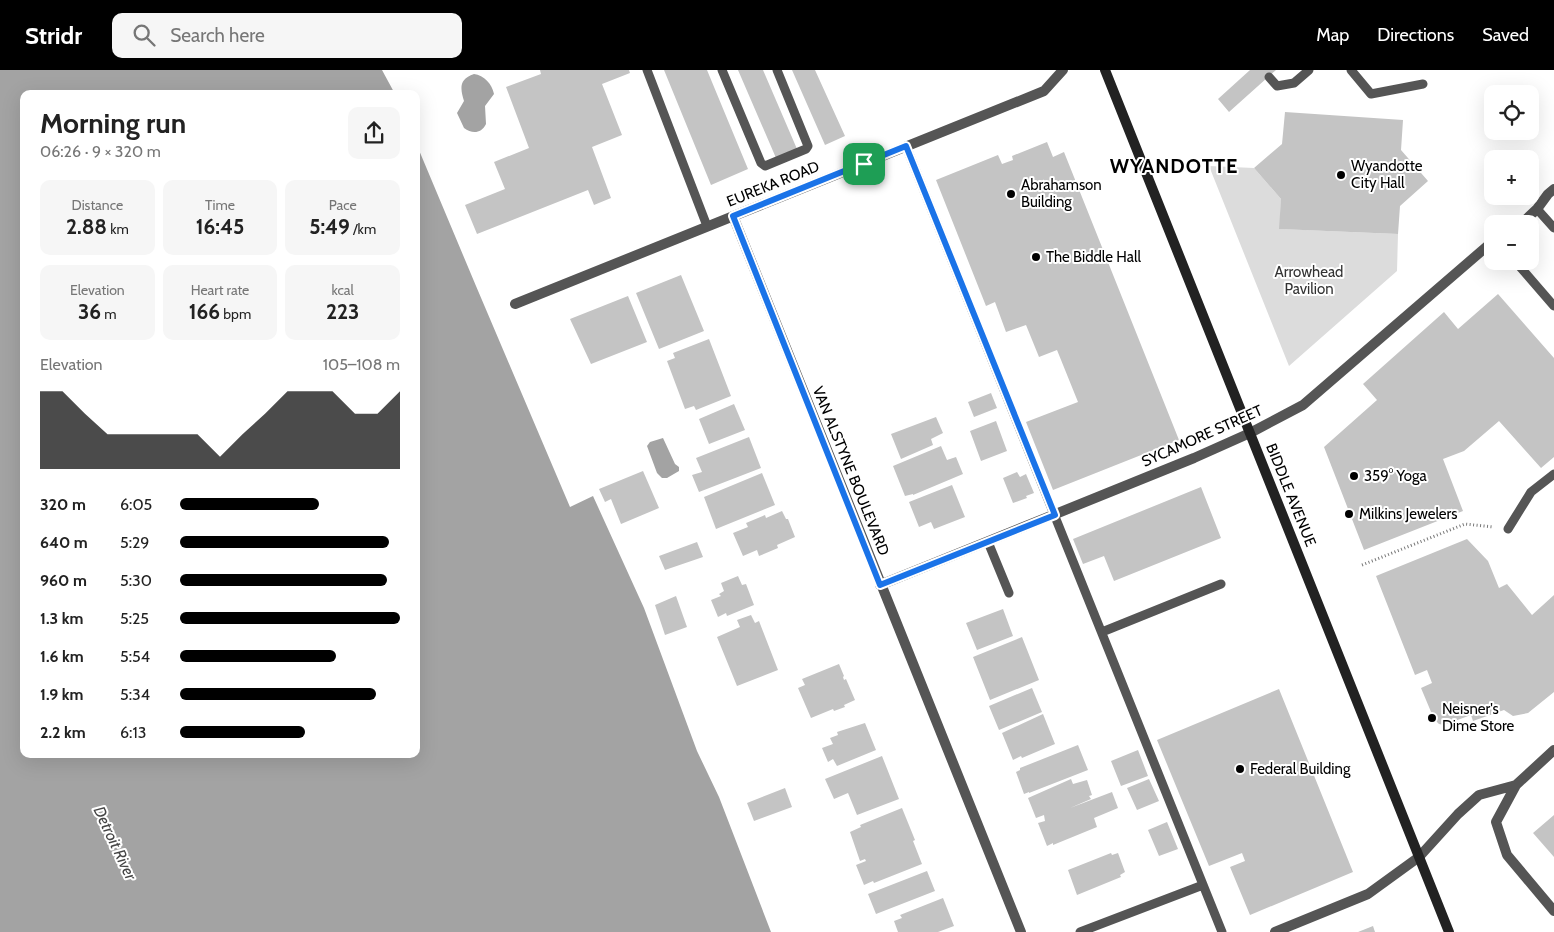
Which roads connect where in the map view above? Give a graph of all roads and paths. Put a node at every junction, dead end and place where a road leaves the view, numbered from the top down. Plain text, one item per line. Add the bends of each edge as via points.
1 (647, 70) edge
2 (722, 70) edge
3 (777, 70) edge
4 (1063, 70) edge
5 (1105, 70) edge
6 (1310, 70) edge
7 (1351, 70) edge
8 (1269, 77) dead end
9 (1423, 84) dead end
10 (906, 146) junction
11 (1554, 189) edge
12 (1537, 209) junction
13 (1531, 215) edge
14 (733, 216) junction
15 (708, 226) junction
16 (1554, 228) edge
17 (1484, 249) edge
18 (1523, 270) edge
19 (515, 304) dead end
20 (1554, 306) edge
21 (1250, 433) junction
22 (1554, 474) edge
23 (1055, 515) junction
24 (1508, 529) joint
25 (988, 542) junction
26 (1362, 565) dead end
27 (1221, 584) dead end
28 (880, 585) junction
29 (1009, 593) dead end
30 (1102, 632) junction
31 (1554, 750) edge
32 (1516, 785) junction
33 (1419, 857) junction
34 (1203, 885) junction
35 (1554, 911) edge
36 (1021, 932) edge
37 (1080, 932) edge
38 (1222, 932) edge
39 (1276, 932) edge
40 (1449, 932) edge

1 - 15 lane
2 - 3 lane via 765,166 808,146
4 - 10 street, EUREKA ROAD via 1044,91
5 - 21 main road, BIDDLE AVENUE
6 - 8 lane via 1294,83 1277,86
7 - 9 lane via 1372,94
10 - 14 street, EUREKA ROAD
10 - 23 lane
11 - 12 street
12 - 13 street
12 - 16 lane
14 - 15 street, EUREKA ROAD
14 - 28 street, VAN ALSTYNE BOULEVARD
15 - 19 street, EUREKA ROAD
17 - 21 street, SYCAMORE STREET via 1303,405
18 - 20 lane
21 - 23 street, SYCAMORE STREET
21 - 33 main road, BIDDLE AVENUE
22 - 24 lane via 1531,492
23 - 25 street, SYCAMORE STREET
23 - 30 lane
24 - 26 path via 1465,524
25 - 28 street, SYCAMORE STREET
25 - 29 lane
27 - 30 lane
28 - 36 street, VAN ALSTYNE BOULEVARD
30 - 34 lane
31 - 32 street
32 - 33 street via 1479,795
32 - 35 street via 1496,822 1507,855
33 - 39 street via 1368,894
33 - 40 main road, BIDDLE AVENUE
34 - 37 lane
34 - 38 lane

